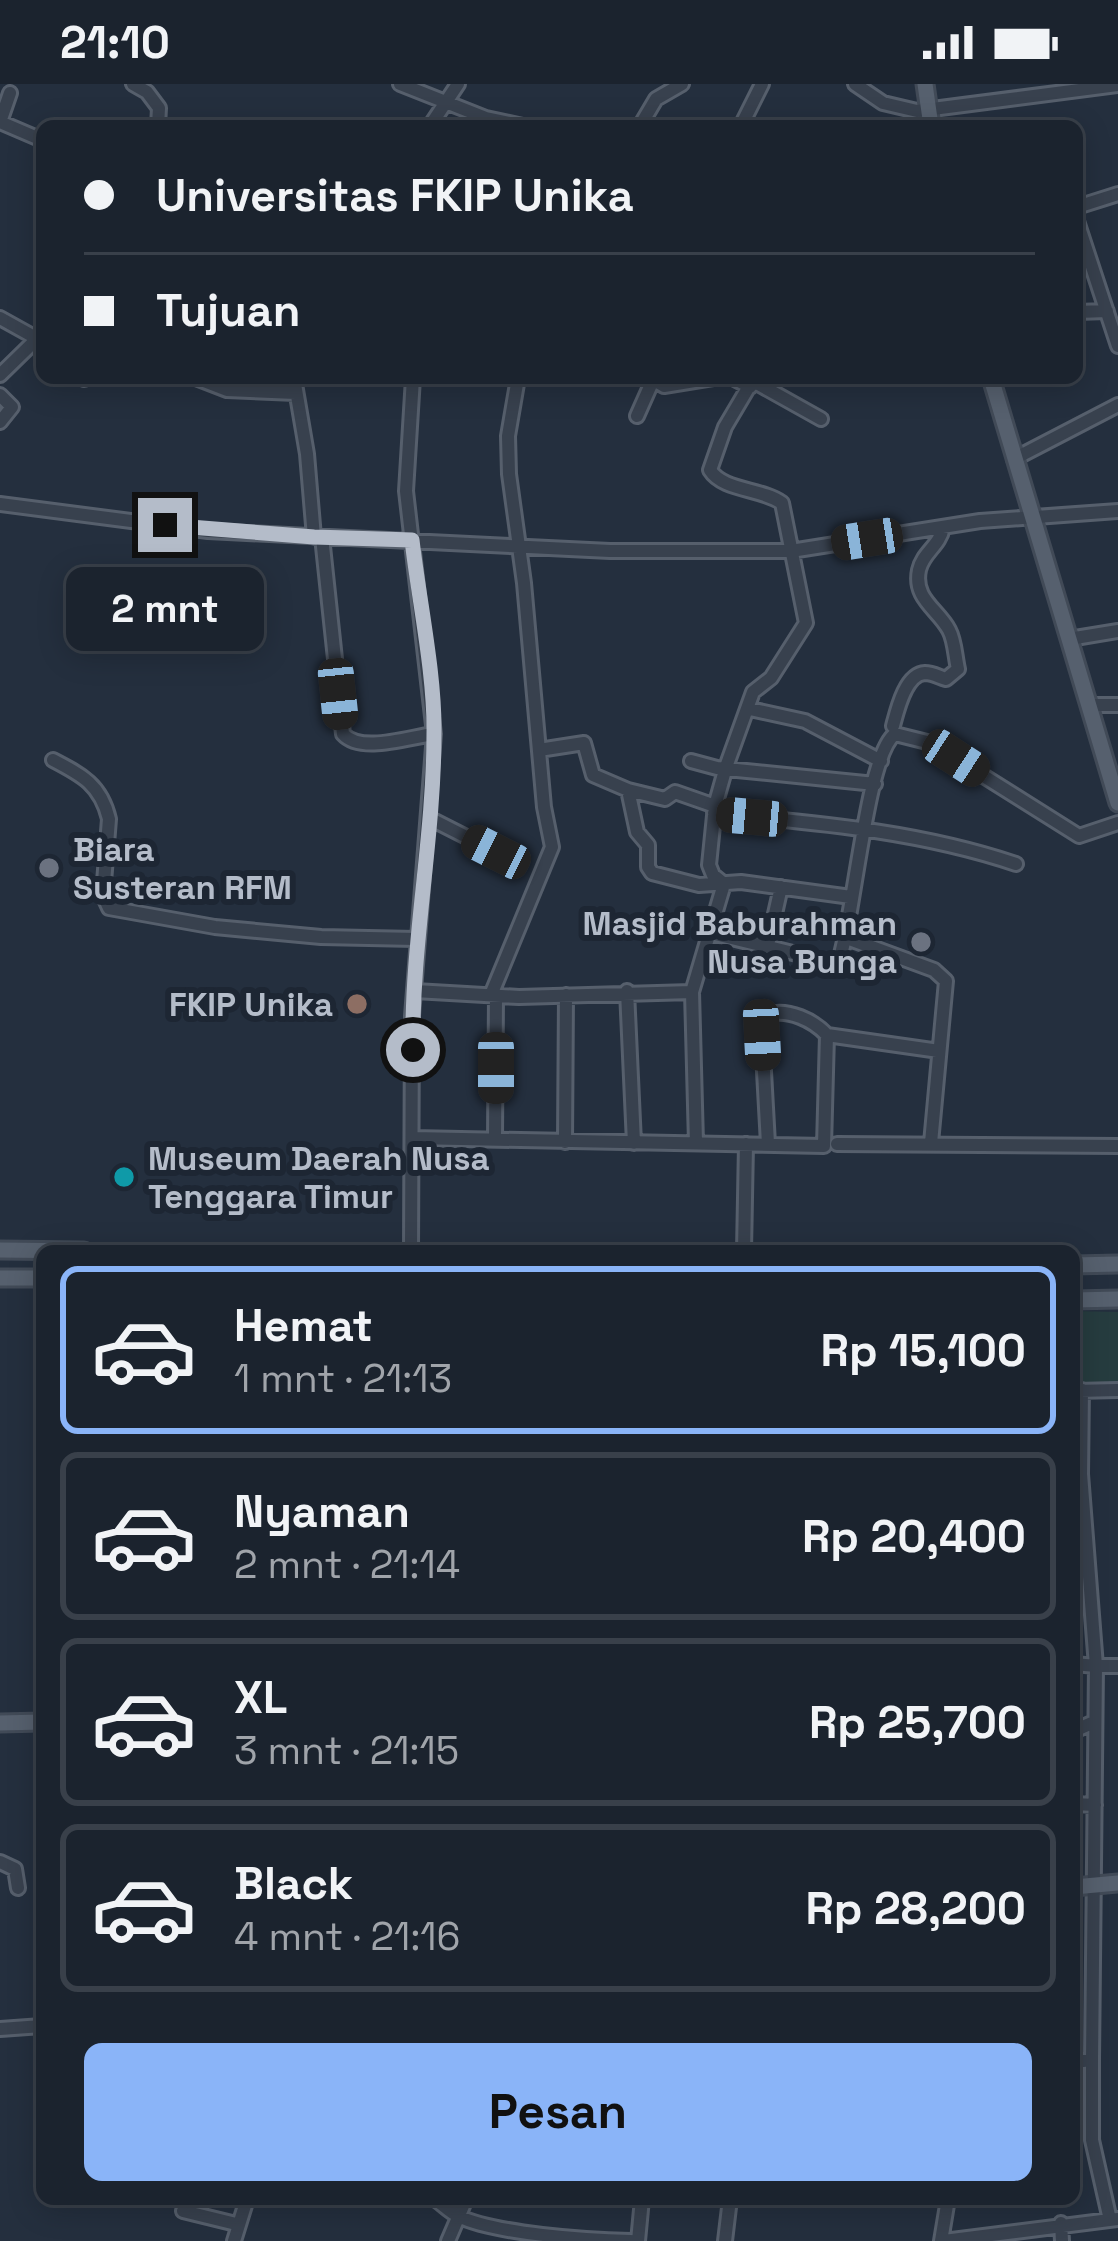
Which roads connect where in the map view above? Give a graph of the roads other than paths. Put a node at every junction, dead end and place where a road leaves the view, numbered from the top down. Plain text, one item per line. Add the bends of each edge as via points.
1 (133, 84) edge
2 (400, 84) edge
3 (458, 84) edge
4 (682, 84) edge
5 (762, 84) edge
6 (855, 84) edge
7 (925, 84) edge
8 (1118, 85) edge
9 (1049, 89) edge
10 (10, 93) dead end
11 (445, 104) junction
12 (929, 117) edge
13 (158, 120) edge
14 (434, 120) edge
15 (502, 120) edge
16 (644, 120) edge
17 (744, 120) edge
18 (0, 122) edge
19 (36, 137) edge
20 (1118, 194) edge
21 (1083, 205) edge
22 (1083, 238) edge
23 (1108, 311) junction
24 (1083, 312) edge
25 (0, 318) edge
26 (36, 335) edge
27 (36, 339) edge
28 (1118, 346) edge
29 (0, 374) edge
30 (212, 384) edge
31 (413, 384) edge
32 (517, 384) edge
33 (650, 384) edge
34 (751, 384) edge
35 (756, 384) edge
36 (993, 384) edge
37 (295, 386) edge
38 (0, 395) edge
39 (1118, 406) edge
40 (637, 416) dead end
41 (821, 419) dead end
42 (0, 422) edge
43 (1015, 459) junction
44 (0, 504) edge
45 (1118, 511) edge
46 (1031, 518) junction
47 (943, 527) junction
48 (318, 537) junction
49 (412, 540) junction
50 (519, 549) junction
51 (791, 550) junction
52 (1118, 631) edge
53 (1069, 639) junction
54 (1089, 705) junction
55 (1118, 705) edge
56 (750, 709) junction
57 (893, 726) dead end
58 (434, 734) junction
59 (539, 750) junction
60 (53, 760) dead end
61 (692, 761) dead end
62 (881, 761) junction
63 (726, 767) junction
64 (1115, 777) edge
65 (875, 784) junction
66 (628, 790) junction
67 (1118, 803) edge
68 (715, 809) junction
69 (428, 818) junction
70 (1118, 823) edge
71 (866, 828) junction
72 (496, 852) dead end
73 (1016, 864) dead end
74 (724, 884) junction
75 (781, 887) junction
76 (851, 896) junction
77 (711, 933) junction
78 (847, 938) junction
79 (416, 939) junction
80 (768, 945) junction
81 (415, 991) junction
82 (627, 992) junction
83 (692, 992) junction
84 (494, 995) junction
85 (566, 995) junction
86 (827, 1035) junction
87 (939, 1051) junction
88 (413, 1138) junction
89 (495, 1139) junction
90 (565, 1142) junction
91 (634, 1143) junction
92 (696, 1143) junction
93 (931, 1143) junction
94 (746, 1144) junction
95 (767, 1144) junction
96 (837, 1144) dead end
97 (1118, 1146) edge
98 (411, 1245) edge
99 (744, 1245) edge
100 (0, 1250) edge
101 (36, 1250) edge
102 (1118, 1264) edge
103 (1080, 1265) edge
104 (0, 1277) edge
105 (36, 1278) edge
106 (1118, 1299) edge
107 (1080, 1300) edge
108 (1080, 1390) edge
109 (1118, 1390) edge
110 (1080, 1495) edge
111 (1080, 1665) edge
112 (1096, 1666) junction
113 (1118, 1666) edge
114 (36, 1722) edge
115 (1094, 1722) junction
116 (0, 1723) edge
117 (1080, 1728) edge
118 (1080, 1804) edge
119 (1095, 1804) junction
120 (0, 1862) edge
121 (1118, 1883) edge
122 (1094, 1885) junction
123 (1080, 1886) edge
124 (18, 1888) dead end
125 (1094, 1973) junction
126 (1080, 1975) edge
127 (36, 2026) edge
128 (0, 2029) edge
129 (1092, 2060) junction
130 (1080, 2061) edge
131 (1092, 2140) junction
132 (1080, 2141) edge
133 (244, 2205) edge
134 (443, 2205) edge
135 (464, 2205) edge
136 (641, 2205) edge
137 (729, 2205) edge
138 (947, 2205) edge
139 (183, 2211) dead end
140 (459, 2216) junction
141 (1114, 2219) edge
142 (1061, 2223) junction
143 (236, 2224) junction
144 (234, 2241) edge
145 (448, 2241) edge
146 (635, 2241) edge
147 (725, 2241) edge
148 (942, 2241) edge
149 (1062, 2241) edge

1 - 13 street via 159,108
2 - 11 street
3 - 11 street
4 - 16 street via 656,99
5 - 17 street
6 - 12 street
7 - 12 main road
8 - 9 street
9 - 12 street
10 - 18 street
11 - 14 street
11 - 15 street
18 - 19 street
20 - 21 street
22 - 23 street
23 - 24 street
23 - 28 street
25 - 26 street
27 - 29 street
30 - 37 street
31 - 49 street via 406,491
32 - 50 street via 508,436
33 - 40 street
34 - 51 street via 710,472 782,503
35 - 41 street
36 - 43 main road
37 - 48 street
38 - 42 street via 12,407
39 - 43 street
43 - 46 main road
44 - 48 street
45 - 46 street
46 - 47 street
46 - 53 main road
47 - 51 street
47 - 57 street via 918,580 954,638 958,669 946,679 915,678
48 - 49 street
48 - 58 street via 343,734 360,745
49 - 50 street
49 - 58 street
50 - 51 street
50 - 59 street
51 - 56 street via 806,625 753,692
52 - 53 street
53 - 54 main road
54 - 55 street
54 - 64 main road
56 - 62 street via 805,722
56 - 63 street
58 - 69 street
59 - 66 street via 584,743 591,773
59 - 84 street via 552,851
60 - 79 street via 88,777 106,808 103,895 116,911 321,937
61 - 63 street
62 - 65 street
62 - 70 street via 888,739 905,734 1076,835
63 - 65 street
63 - 68 street
64 - 67 main road
65 - 71 street
66 - 68 street via 665,800 675,792
66 - 74 street via 652,873
68 - 71 street
68 - 74 street via 710,865
69 - 72 street
69 - 79 street
71 - 73 street
71 - 76 street
74 - 75 street
74 - 77 street
75 - 76 street
75 - 80 street
76 - 78 street
77 - 80 street
77 - 83 street
78 - 80 street via 836,965
78 - 87 street via 945,978
79 - 81 street
81 - 84 street
81 - 88 street
82 - 83 street
82 - 85 street
82 - 91 street
83 - 92 street
84 - 85 street
84 - 89 street
85 - 90 street
86 - 87 street
86 - 95 street via 824,1146
86 - 95 street via 790,1014 769,1014 762,1035
87 - 93 street
88 - 89 street
88 - 98 street
89 - 90 street
90 - 91 street
91 - 92 street
92 - 94 street
93 - 96 street
93 - 97 street
94 - 95 street
94 - 99 street
100 - 101 main road
102 - 103 main road
104 - 105 main road
106 - 107 main road
108 - 109 street
110 - 112 street
111 - 112 street
112 - 113 street
112 - 115 street
114 - 116 main road
115 - 117 street
115 - 119 street
118 - 119 street
119 - 122 street
120 - 124 street via 15,1869
121 - 122 main road
122 - 123 main road
122 - 125 street
125 - 126 street
125 - 129 street
127 - 128 street
129 - 130 street
129 - 131 street
131 - 132 street
131 - 141 street
133 - 143 street
134 - 140 street
135 - 140 street
136 - 146 street
137 - 147 street
138 - 148 street
139 - 143 street
140 - 145 street
140 - 146 street via 500,2228
141 - 142 street
142 - 148 street
142 - 149 street
143 - 144 street

